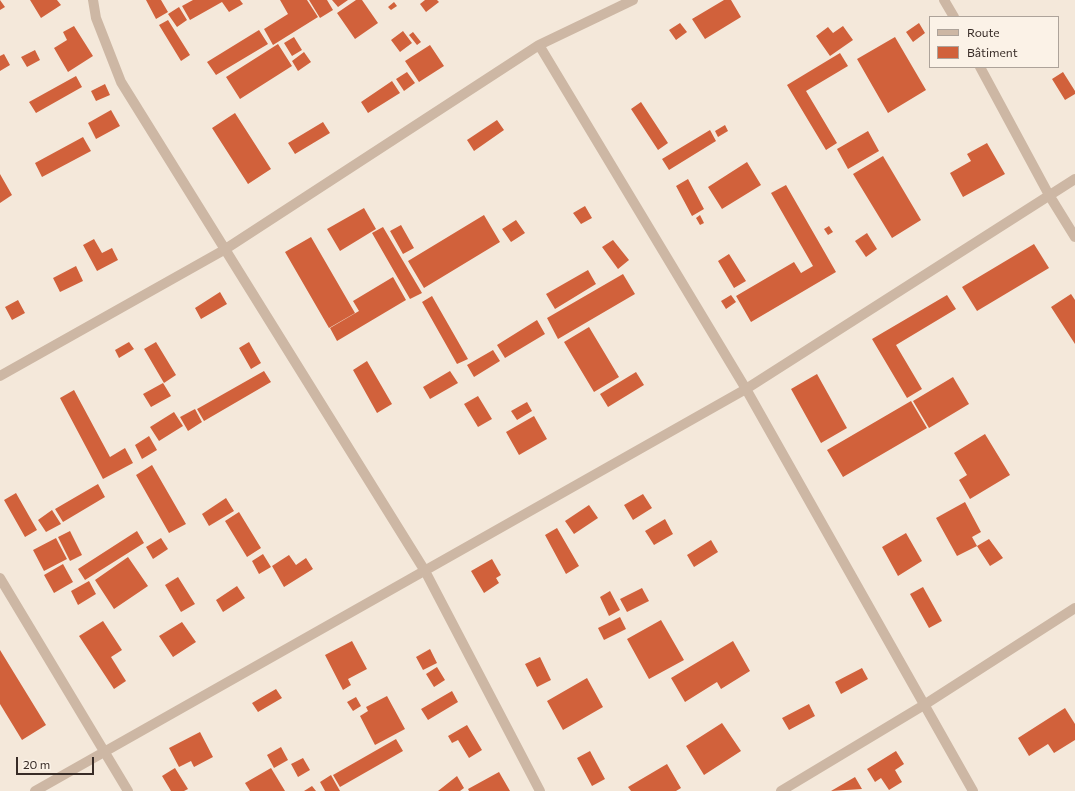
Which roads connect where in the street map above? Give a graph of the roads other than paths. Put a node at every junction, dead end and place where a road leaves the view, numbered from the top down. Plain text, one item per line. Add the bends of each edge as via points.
1 (93, 0) edge
2 (633, 0) edge
3 (944, 0) edge
4 (953, 16) edge
5 (539, 46) junction
6 (981, 68) edge
7 (1075, 179) edge
8 (1049, 195) junction
9 (1075, 237) edge
10 (224, 250) junction
11 (0, 376) edge
12 (746, 389) junction
13 (425, 571) junction
14 (0, 578) edge
15 (1075, 608) edge
16 (924, 705) junction
17 (105, 753) junction
18 (35, 791) edge
19 (128, 791) edge
20 (540, 791) edge
21 (781, 791) edge
22 (973, 791) edge

1 - 10 street via 96,18 121,82
2 - 5 street
3 - 4 street
5 - 10 street
5 - 12 street
6 - 8 street
7 - 8 street
8 - 9 street
8 - 12 street
10 - 11 street
10 - 13 street
12 - 13 street
12 - 16 street
13 - 17 street
13 - 20 street
14 - 17 street
15 - 16 street
16 - 21 street
16 - 22 street
17 - 18 street
17 - 19 street

